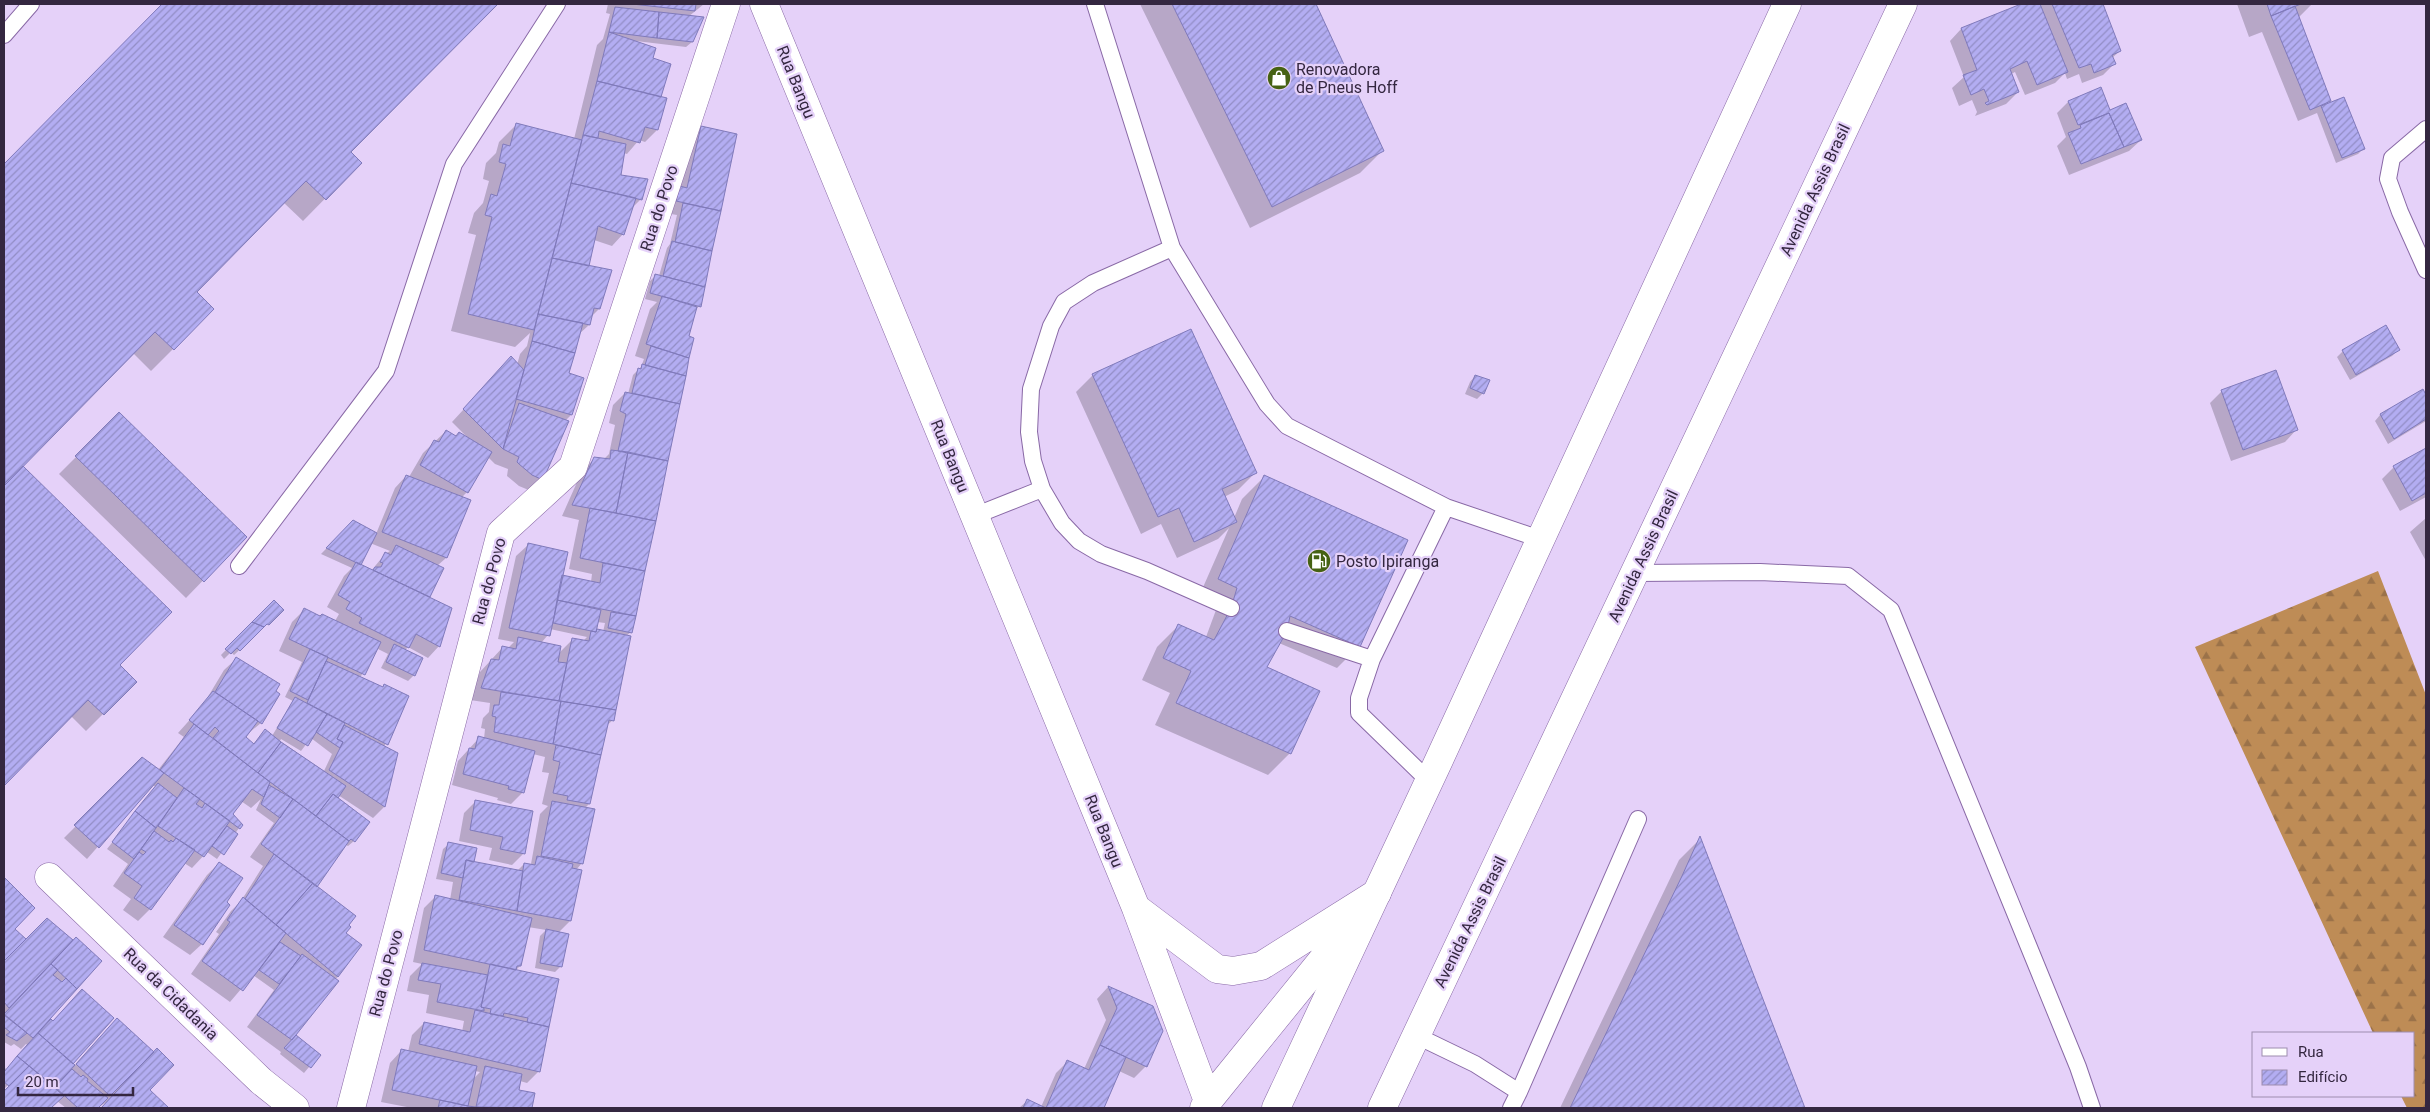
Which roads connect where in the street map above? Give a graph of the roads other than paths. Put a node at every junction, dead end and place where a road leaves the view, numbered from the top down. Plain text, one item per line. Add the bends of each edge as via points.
1 (31, 4) edge
2 (557, 4) edge
3 (726, 4) edge
4 (764, 4) edge
5 (1095, 4) edge
6 (1786, 4) edge
7 (1903, 4) edge
8 (4, 35) edge
9 (2426, 128) edge
10 (1172, 248) junction
11 (2426, 270) edge
12 (1042, 489) junction
13 (1446, 507) junction
14 (974, 516) junction
15 (1540, 539) junction
16 (239, 566) dead end
17 (1635, 573) junction
18 (1231, 608) dead end
19 (1287, 631) dead end
20 (1372, 659) junction
21 (1429, 781) junction
22 (1638, 819) dead end
23 (49, 877) dead end
24 (1378, 893) junction
25 (1136, 908) junction
26 (1416, 1035) junction
27 (1519, 1092) junction
28 (1206, 1104) edge
29 (295, 1108) edge
30 (351, 1108) edge
31 (1276, 1108) edge
32 (1382, 1108) edge
33 (1511, 1108) edge
34 (2092, 1108) edge

1 - 8 lane
2 - 16 lane via 454,164 386,371
3 - 30 street, Rua do Povo via 573,467 501,532
4 - 14 street, Rua Bangu
5 - 10 lane
6 - 15 street
7 - 17 street, Avenida Assis Brasil
9 - 11 lane via 2392,158 2388,178
10 - 12 lane via 1093,283 1071,297 1064,302 1051,326 1030,398 1029,432 1033,461
10 - 13 lane via 1267,404 1287,426
12 - 14 lane
12 - 18 lane via 1062,522 1079,540 1102,554
13 - 15 lane
13 - 20 lane
14 - 25 street, Rua Bangu
15 - 21 street
17 - 26 street, Avenida Assis Brasil
17 - 34 lane via 1760,572 1848,576 1891,610
19 - 20 lane
20 - 21 lane via 1360,698 1359,713
21 - 24 street
22 - 27 lane
23 - 29 street, Rua da Cidadania via 261,1081
24 - 25 street via 1261,966 1232,971 1217,969
24 - 28 street
24 - 31 street
25 - 28 street, Rua Bangu
26 - 27 lane via 1475,1064
26 - 32 street, Avenida Assis Brasil
27 - 33 lane

